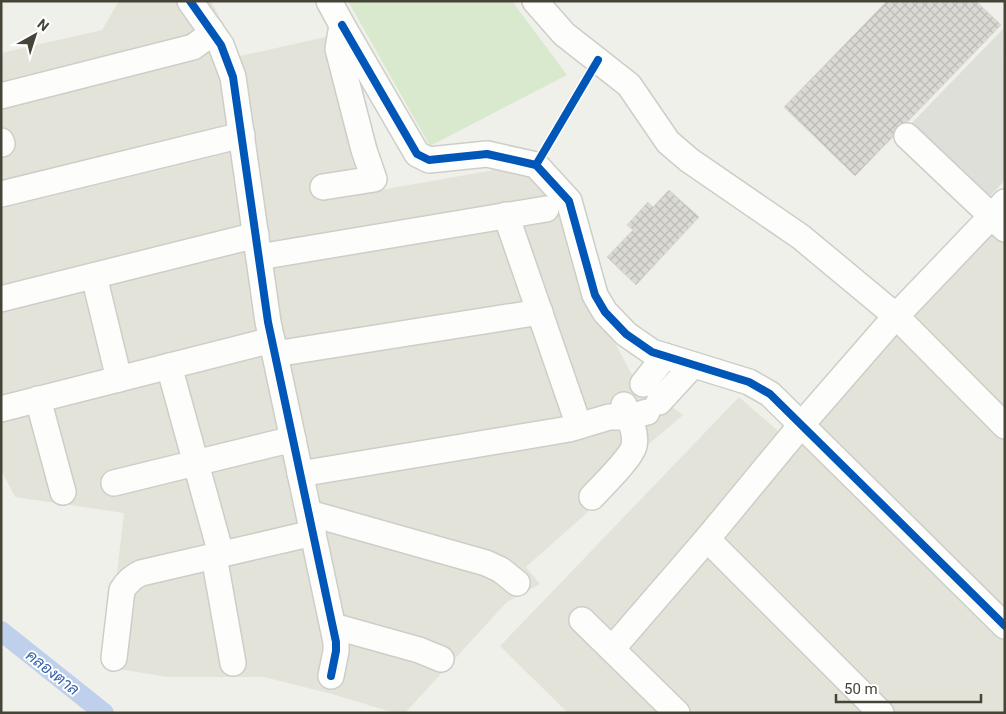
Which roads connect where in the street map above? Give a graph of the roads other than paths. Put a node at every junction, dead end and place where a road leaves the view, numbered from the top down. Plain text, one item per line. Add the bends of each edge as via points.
1 (190, 1) edge
2 (330, 1) edge
3 (535, 1) edge
4 (342, 25) junction
5 (211, 30) junction
6 (1, 96) edge
7 (242, 135) junction
8 (908, 136) dead end
9 (323, 187) dead end
10 (1, 194) edge
11 (546, 209) dead end
12 (506, 215) junction
13 (1000, 216) edge
14 (257, 246) junction
15 (94, 276) junction
16 (1, 299) edge
17 (540, 312) junction
18 (896, 316) junction
19 (274, 347) junction
20 (665, 356) junction
21 (694, 365) junction
22 (170, 366) junction
23 (119, 378) junction
24 (38, 399) junction
25 (635, 405) junction
26 (1, 409) edge
27 (802, 424) junction
28 (579, 426) junction
29 (1005, 426) edge
30 (293, 439) junction
31 (196, 463) junction
32 (300, 474) junction
33 (114, 483) dead end
34 (63, 492) dead end
35 (592, 496) dead end
36 (311, 523) junction
37 (707, 539) junction
38 (217, 555) junction
39 (517, 583) dead end
40 (582, 620) dead end
41 (333, 626) junction
42 (1005, 626) edge
43 (612, 649) junction
44 (114, 658) dead end
45 (441, 659) dead end
46 (233, 663) dead end
47 (330, 676) dead end
48 (677, 713) edge
49 (881, 713) edge

1 - 5 street
2 - 4 street
3 - 18 street via 564,34 629,85 668,142 800,237
4 - 9 street via 338,49 374,179
4 - 20 street via 417,154 429,160 487,154 536,165 569,201 595,295 605,312 626,334 652,352
5 - 6 street via 193,47
5 - 7 street via 221,45 233,77
7 - 10 street
7 - 14 street
8 - 13 street
11 - 12 street
12 - 14 street
12 - 17 street
13 - 18 street
14 - 15 street
14 - 19 street
15 - 16 street
15 - 23 street
17 - 19 street
17 - 28 street
18 - 27 street
18 - 29 street
19 - 22 street
19 - 30 street
20 - 21 street
20 - 25 street
21 - 25 street
21 - 27 street via 749,382 770,394
22 - 23 street
22 - 31 street
23 - 24 street
24 - 26 street
24 - 34 street
25 - 28 street
25 - 35 street via 634,445 630,454
27 - 37 street
27 - 42 street
28 - 32 street
30 - 31 street
30 - 32 street
31 - 33 street
31 - 38 street
32 - 36 street
36 - 38 street
36 - 39 street via 486,563
36 - 41 street
37 - 43 street
37 - 49 street
38 - 44 street via 141,573 130,579 122,590
38 - 46 street
40 - 43 street
41 - 45 street
41 - 47 street via 336,651
43 - 48 street

